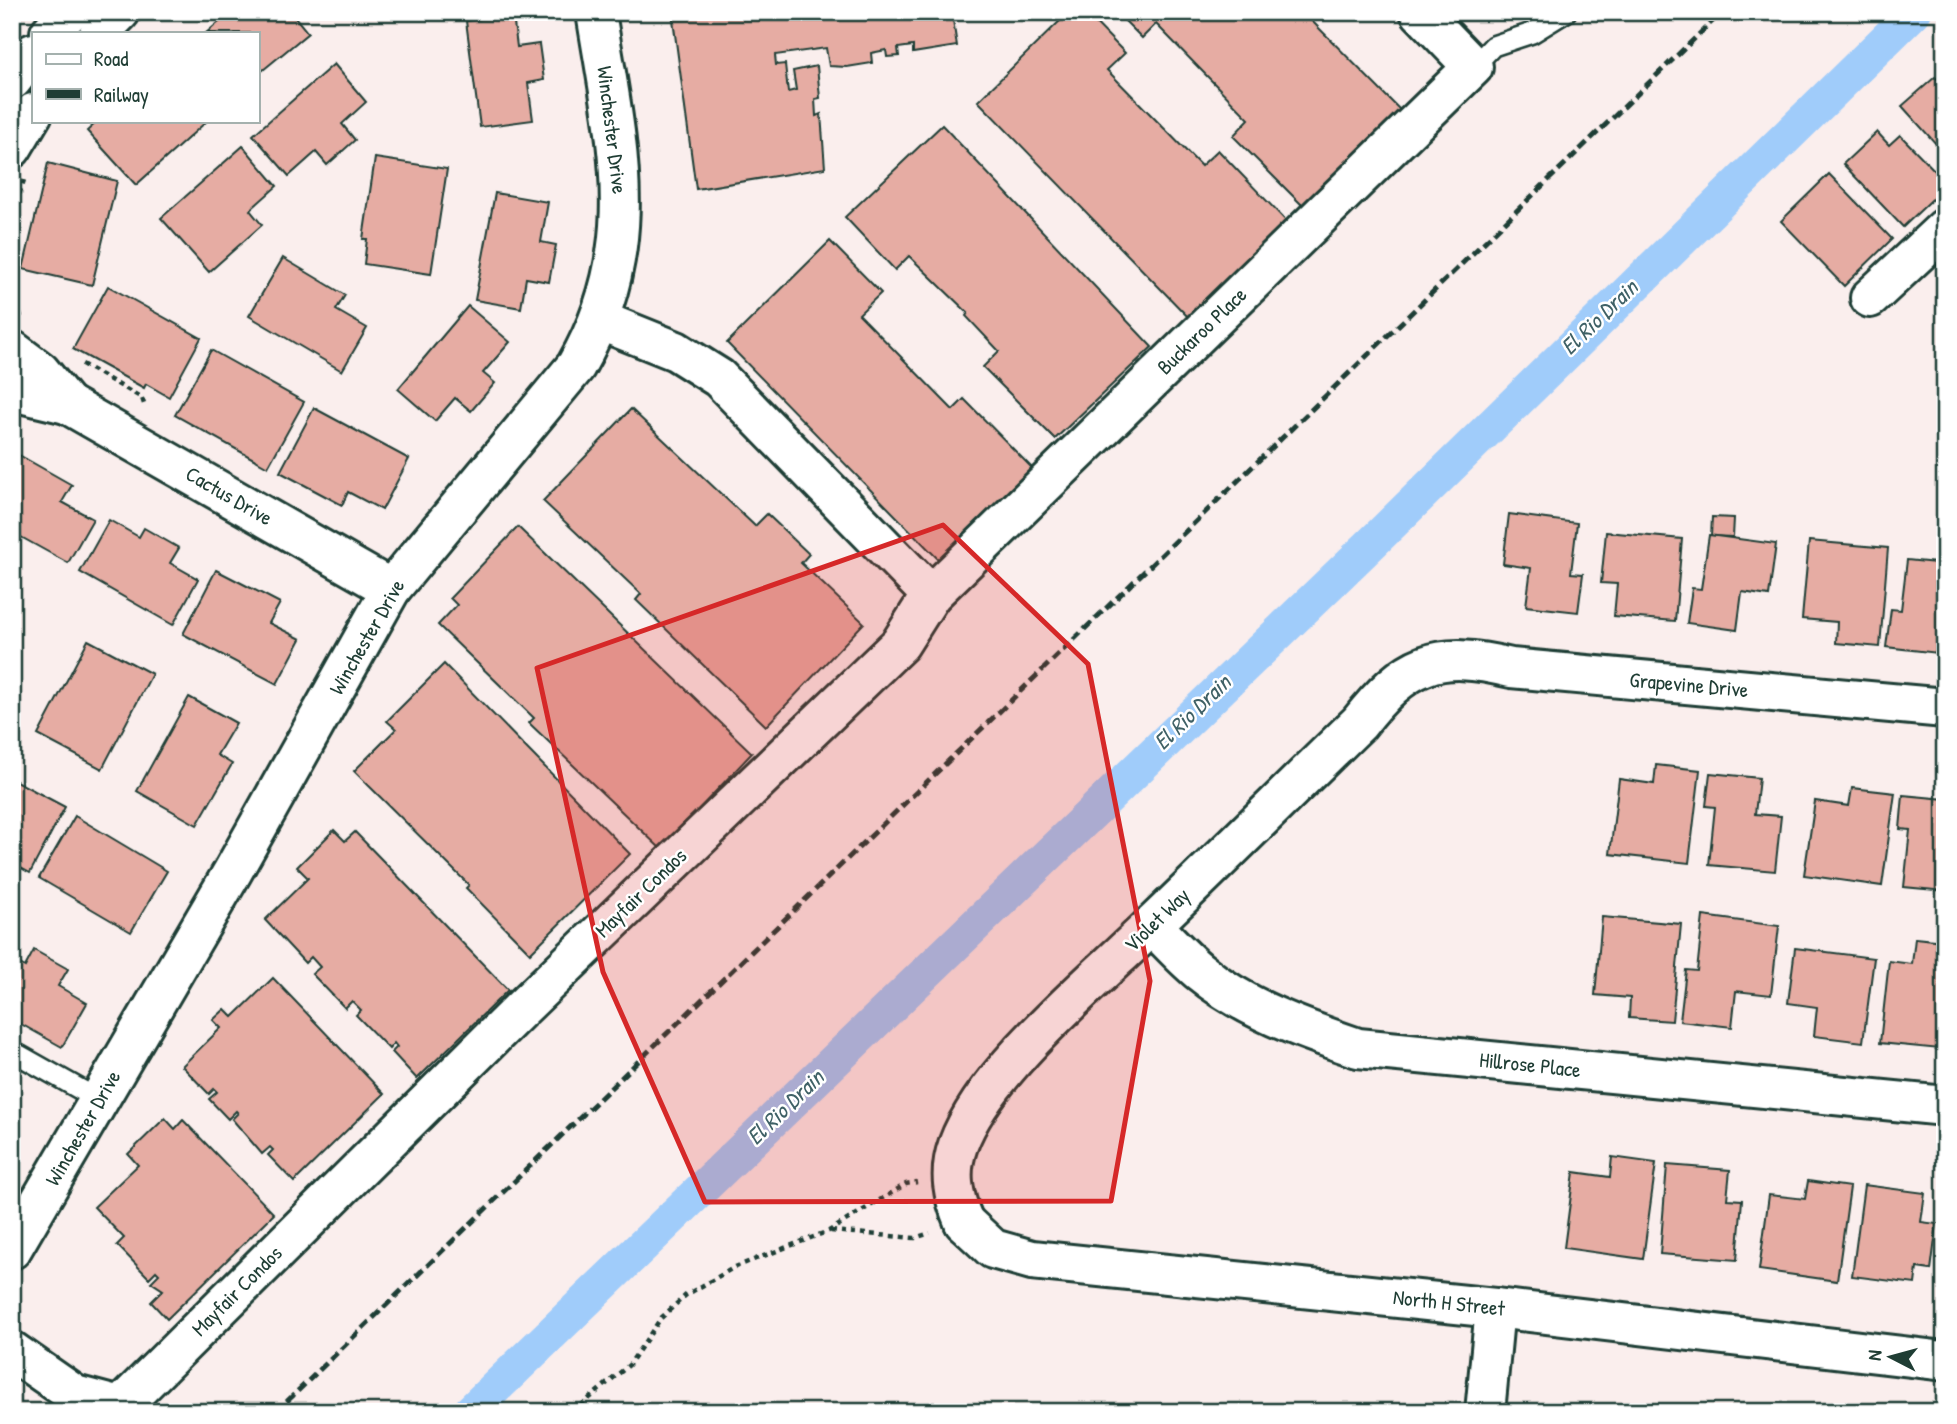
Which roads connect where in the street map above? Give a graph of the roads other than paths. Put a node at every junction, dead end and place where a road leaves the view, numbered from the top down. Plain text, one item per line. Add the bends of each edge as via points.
1 (69, 12) edge
2 (120, 12) edge
3 (596, 12) edge
4 (1420, 12) edge
5 (1566, 12) edge
6 (51, 32) edge
7 (100, 32) edge
8 (32, 54) edge
9 (1472, 67) junction
10 (12, 80) edge
11 (32, 115) edge
12 (12, 148) edge
13 (1945, 229) edge
14 (1870, 299) dead end
15 (599, 320) junction
16 (12, 350) edge
17 (12, 391) edge
18 (68, 404) junction
19 (391, 589) junction
20 (931, 595) junction
21 (1434, 661) joint
22 (1945, 708) edge
23 (1152, 925) junction
24 (12, 1051) edge
25 (99, 1100) junction
26 (1945, 1106) edge
27 (964, 1222) joint
28 (12, 1249) edge
29 (1495, 1308) junction
30 (12, 1351) edge
31 (1945, 1361) edge
32 (1485, 1412) edge

1 - 6 street
2 - 7 street
3 - 15 street, Winchester Drive via 621,181 618,248
4 - 9 street
5 - 9 lane via 1532,33 1493,46
8 - 10 street
9 - 20 street, Buckaroo Place
11 - 12 street
13 - 14 street
15 - 19 street, Winchester Drive via 576,366
15 - 20 street via 676,351 719,378
16 - 18 street, Cactus Drive via 40,370
17 - 18 street, Cactus Drive
18 - 19 street, Cactus Drive
19 - 25 street, Winchester Drive
20 - 30 street, Mayfair Condos via 900,644 520,1010 120,1407 75,1395
21 - 22 street, Grapevine Drive via 1486,662
21 - 23 street, Violet Way via 1384,692 1359,723
23 - 26 street, Hillrose Place via 1199,971 1252,1007 1358,1048
23 - 27 street, Violet Way via 1039,1033 983,1100 958,1145 952,1174 953,1196
24 - 25 lane
25 - 28 street, Winchester Drive
27 - 29 street, North H Street via 993,1249 1032,1259
29 - 31 street, North H Street
29 - 32 street

